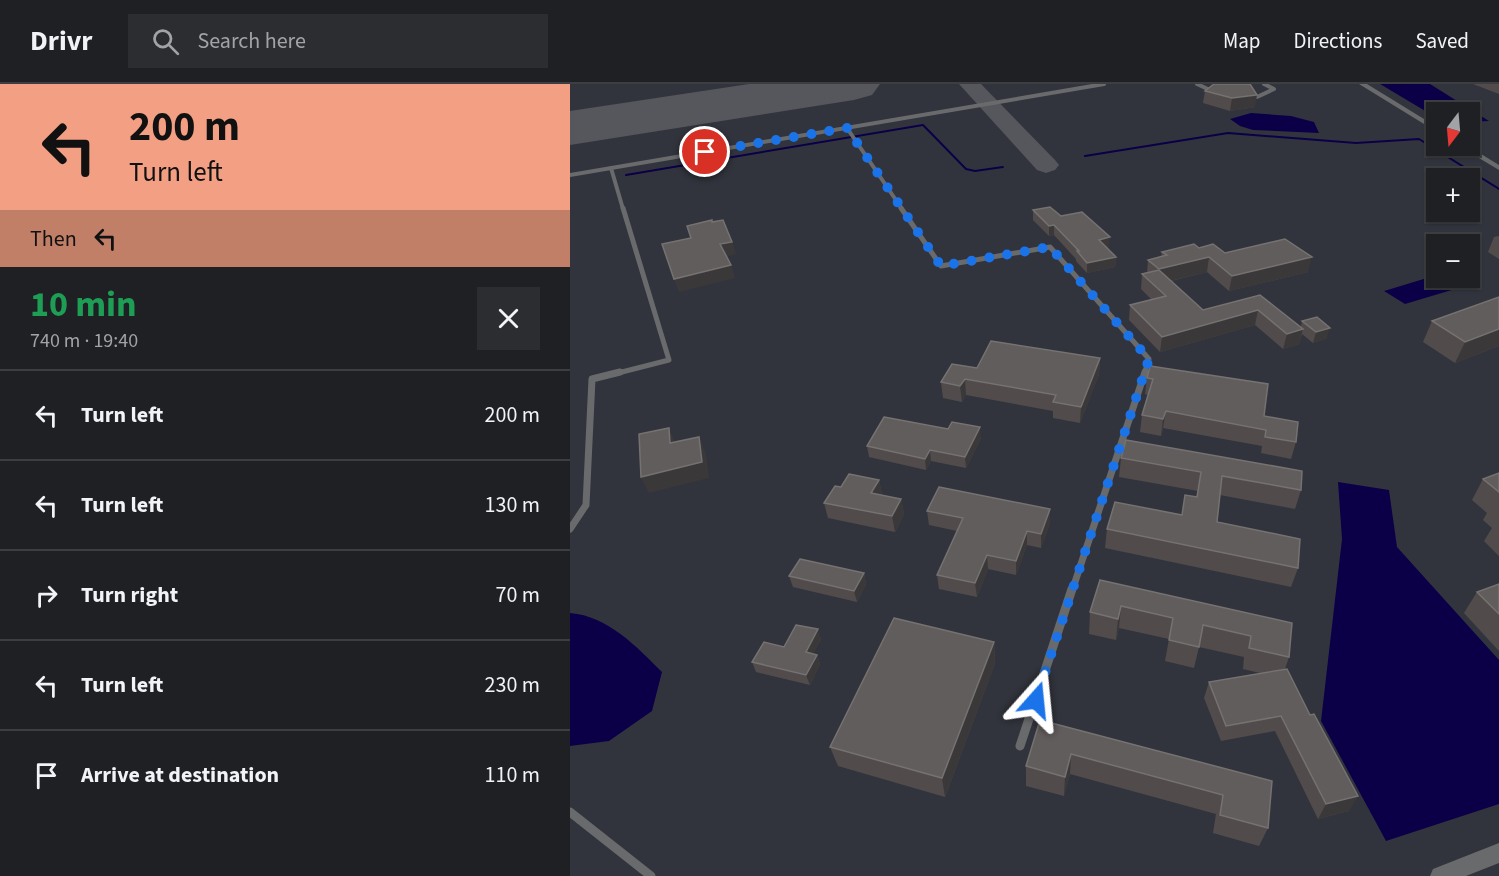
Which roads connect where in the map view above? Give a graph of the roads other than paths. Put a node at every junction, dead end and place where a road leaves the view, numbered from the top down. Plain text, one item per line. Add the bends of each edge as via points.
1 (1104, 84) edge
2 (1197, 84) edge
3 (1264, 84) edge
4 (1362, 84) edge
5 (1212, 91) edge
6 (1257, 97) edge
7 (1426, 123) edge
8 (847, 128) junction
9 (1479, 156) edge
10 (611, 168) junction
11 (1499, 168) edge
12 (570, 175) edge
13 (570, 529) edge
14 (1020, 746) dead end
15 (570, 812) edge
16 (1499, 852) edge
17 (651, 876) edge
18 (1440, 876) edge

1 - 8 lane
2 - 5 lane
3 - 6 lane via 1274,89
4 - 7 street
8 - 10 lane
8 - 14 lane via 941,266 1050,247 1149,359
9 - 11 street
10 - 12 lane
10 - 13 lane via 669,360 592,379 586,505
15 - 17 lane
16 - 18 street

